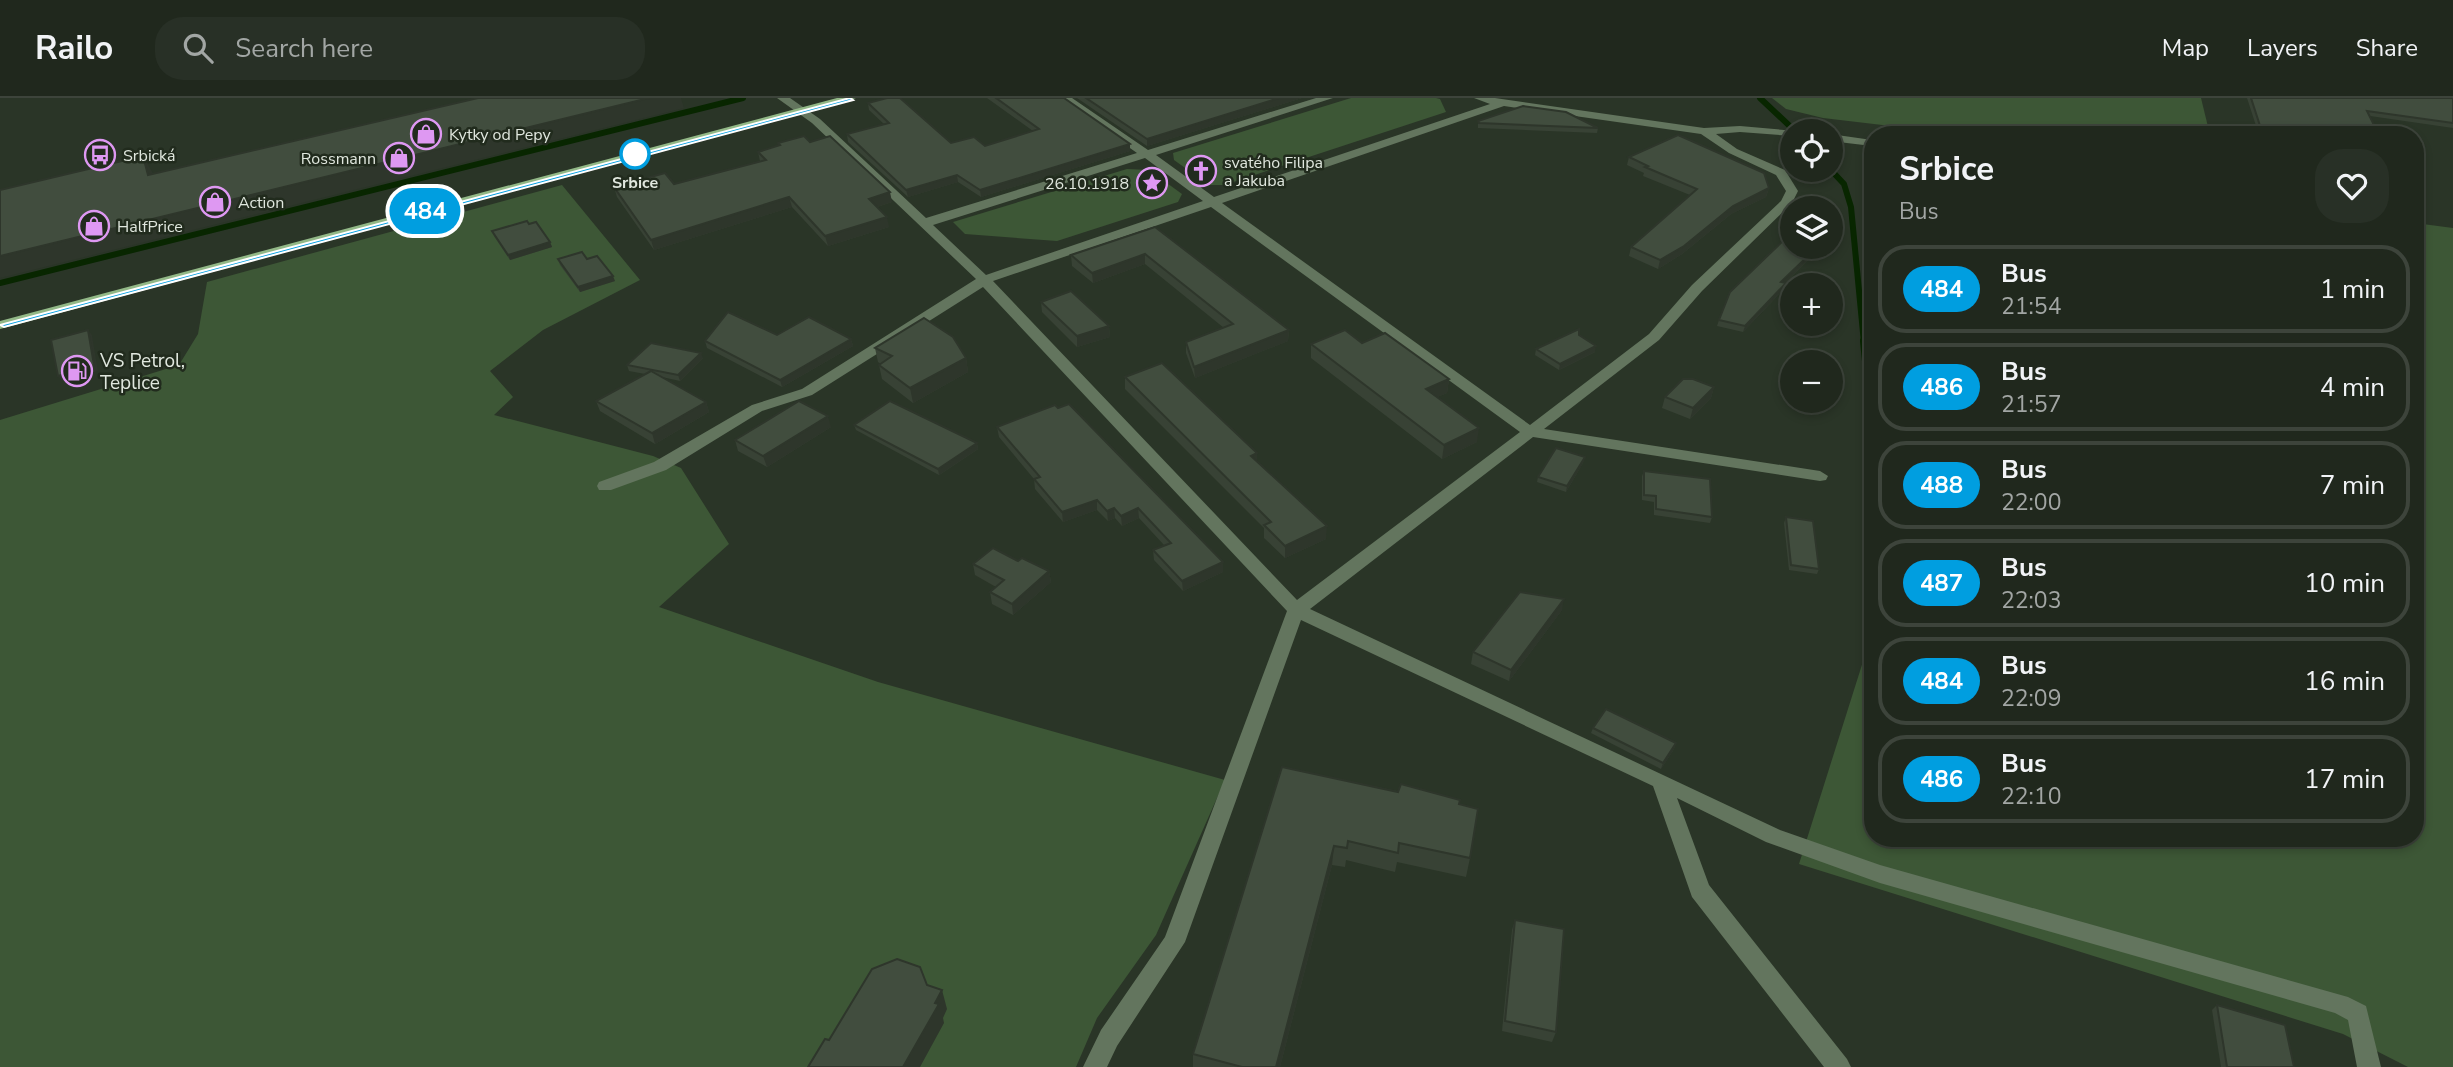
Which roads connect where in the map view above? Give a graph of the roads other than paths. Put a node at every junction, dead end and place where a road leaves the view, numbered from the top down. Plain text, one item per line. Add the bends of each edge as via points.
1 (783, 98) edge
2 (850, 98) edge
3 (1065, 98) edge
4 (1327, 98) edge
5 (1480, 98) edge
6 (1503, 103) junction
7 (801, 111) junction
8 (1704, 131) junction
9 (1780, 132) edge
10 (1843, 139) edge
11 (1864, 142) edge
12 (1149, 155) junction
13 (1212, 201) junction
14 (925, 223) junction
15 (984, 280) junction
16 (0, 325) edge
17 (1530, 432) junction
18 (1820, 476) dead end
19 (605, 486) dead end
20 (1296, 610) junction
21 (1661, 781) junction
22 (1095, 1067) edge
23 (1839, 1067) edge
24 (2369, 1067) edge

1 - 7 street
2 - 7 main road
3 - 12 street
4 - 12 street
5 - 6 street
6 - 8 street
6 - 13 street
7 - 14 street
7 - 16 main road
8 - 9 street
8 - 17 street via 1781,173 1792,191 1786,203 1697,288 1654,337
10 - 11 street
12 - 13 street
12 - 14 street
13 - 15 street
13 - 17 street
14 - 15 street
15 - 19 street via 807,392 757,408 660,466
15 - 20 street
17 - 18 street
17 - 20 street
20 - 21 street
20 - 22 street via 1174,942 1109,1038
21 - 23 street via 1700,890
21 - 24 street via 1773,836 1880,874 2340,1004 2358,1014

